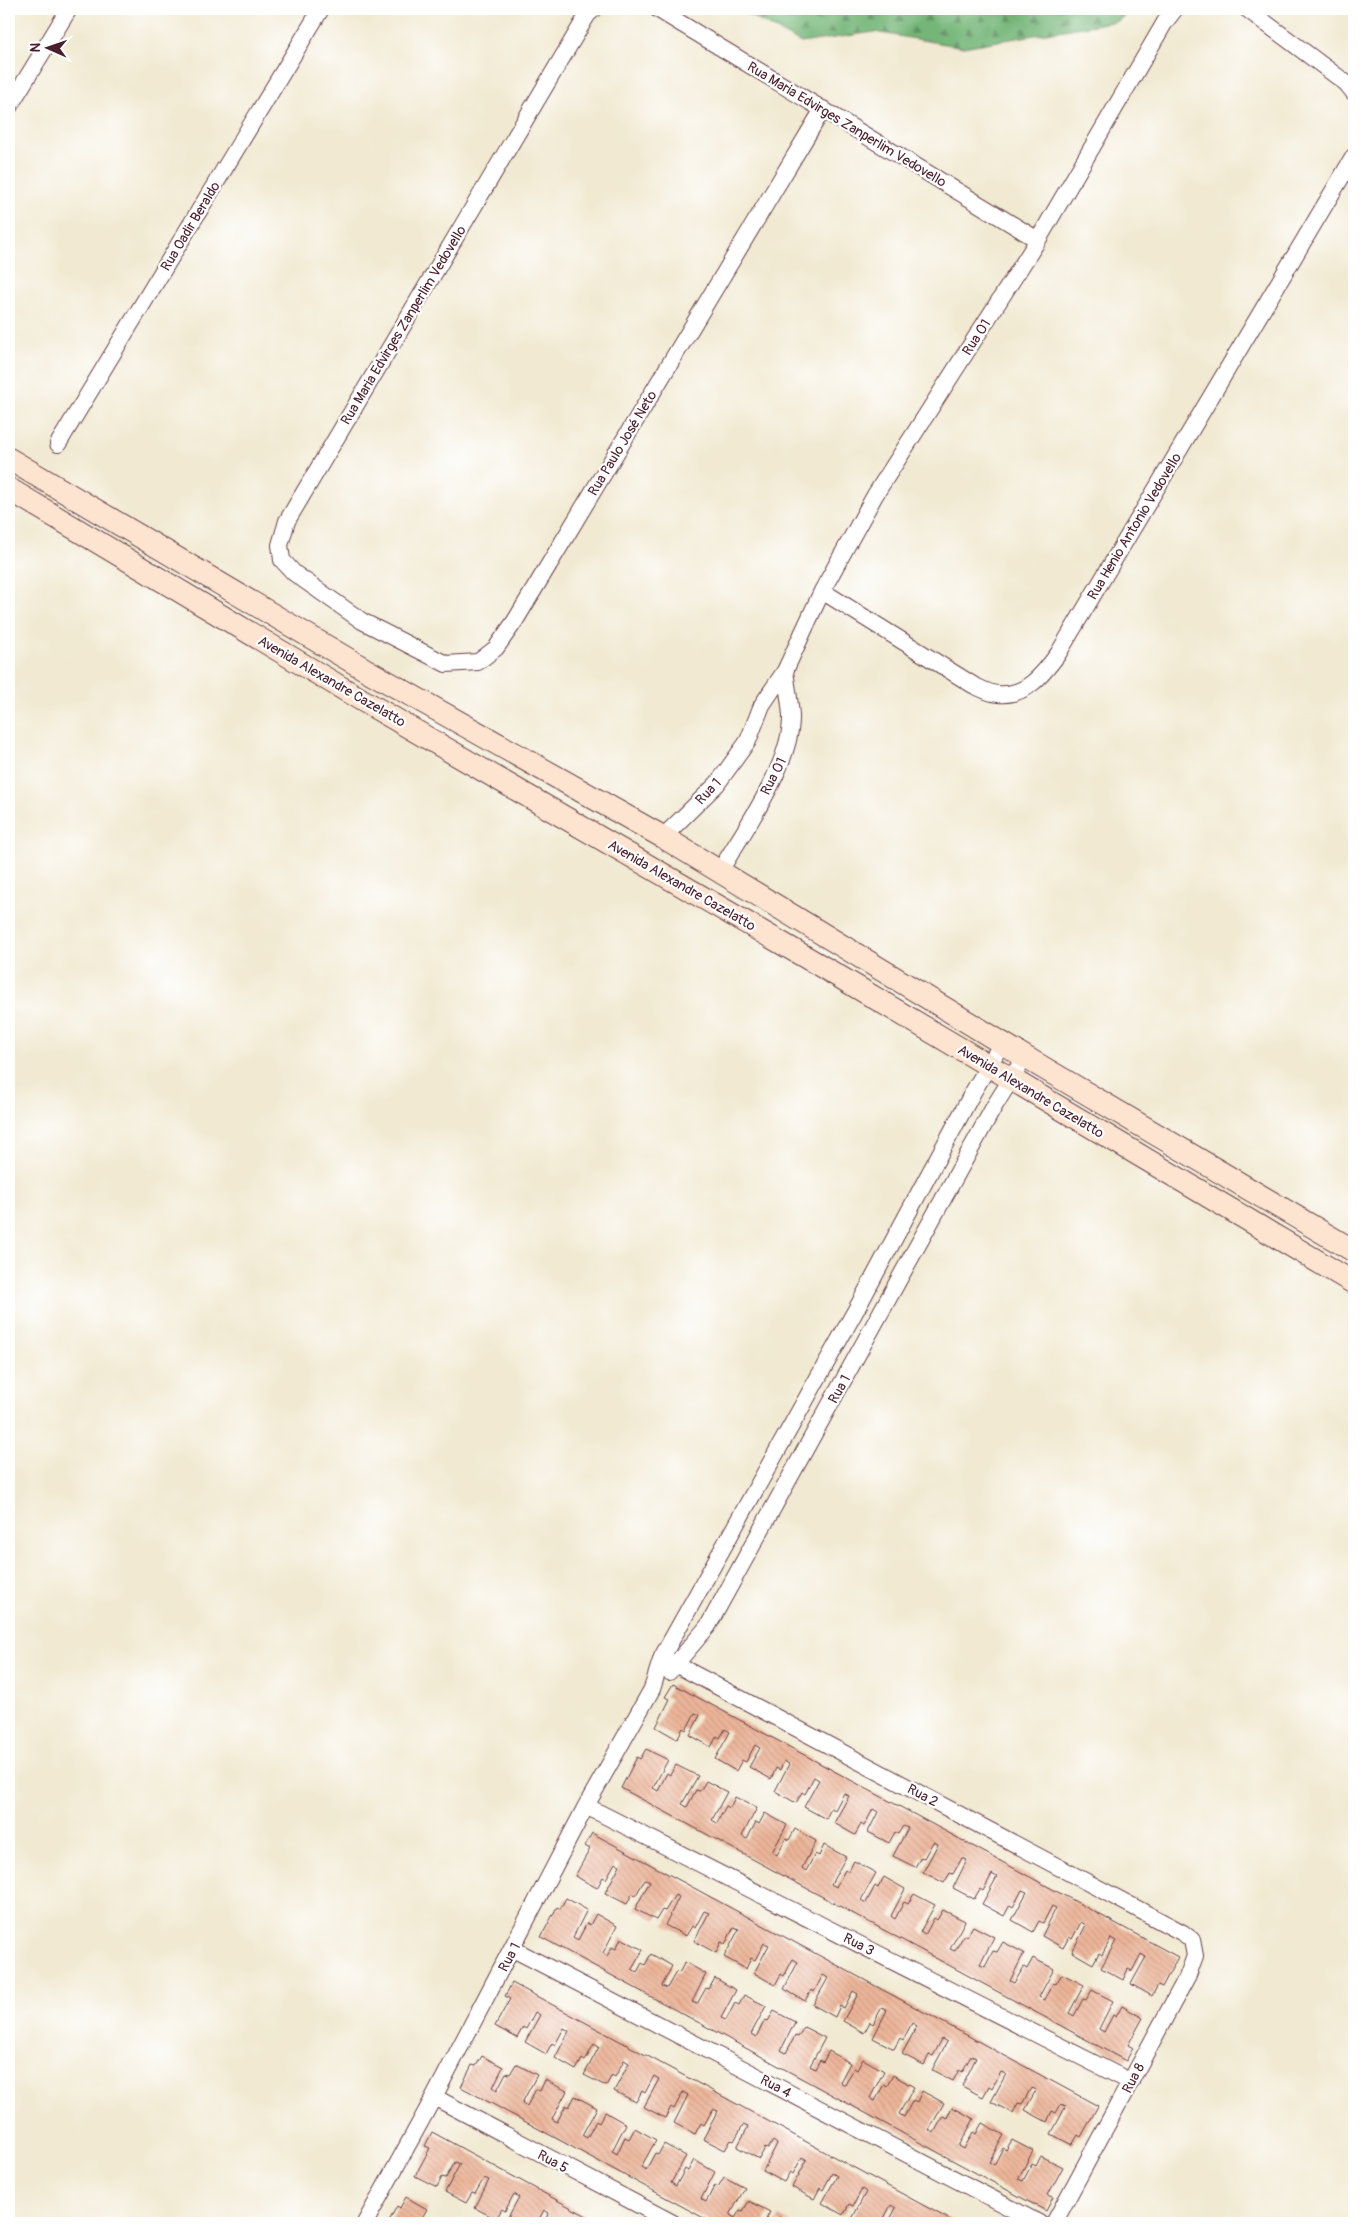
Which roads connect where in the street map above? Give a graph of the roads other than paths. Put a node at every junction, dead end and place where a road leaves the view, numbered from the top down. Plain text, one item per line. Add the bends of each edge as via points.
1 (69, 9) edge
2 (321, 9) edge
3 (594, 9) edge
4 (657, 9) edge
5 (1175, 9) edge
6 (1247, 9) edge
7 (1354, 93) edge
8 (9, 107) edge
9 (823, 108) junction
10 (1354, 156) edge
11 (1038, 240) junction
12 (58, 444) dead end
13 (9, 459) edge
14 (9, 489) edge
15 (822, 591) junction
16 (362, 621) joint
17 (784, 671) junction
18 (748, 741) joint
19 (663, 837) junction
20 (720, 871) junction
21 (1002, 1043) junction
22 (1025, 1057) junction
23 (988, 1066) junction
24 (1012, 1079) junction
25 (1354, 1252) edge
26 (1354, 1283) edge
27 (669, 1662) junction
28 (586, 1806) junction
29 (1183, 1933) joint
30 (513, 1949) junction
31 (1131, 2082) junction
32 (434, 2097) junction
33 (365, 2223) edge
34 (673, 2223) edge
35 (1039, 2223) edge
36 (1054, 2223) edge

1 - 8 street
2 - 12 street, Rua Oadir Beraldo
3 - 16 street, Rua Maria Edvirges Zanperlim Vedovello via 588,14 286,521 280,545 282,560 294,573
4 - 9 street, Rua Maria Edvirges Zanperlim Vedovello
5 - 11 street, Rua 01
6 - 7 street via 1346,83
9 - 11 street, Rua Maria Edvirges Zanperlim Vedovello
9 - 16 street, Rua Paulo José Neto via 496,648 478,662 446,664
10 - 15 street, Rua Henio Antonio Vedovello via 1058,654 1039,678 1023,690 998,694 972,685
11 - 15 street, Rua 01 via 875,495
13 - 19 main road, Avenida Alexandre Cazelatto via 368,671
14 - 23 main road, Avenida Alexandre Cazelatto
15 - 17 street, Rua 01
17 - 18 street, Rua 01 via 762,705
17 - 20 street, Rua 01 via 791,717 785,754
18 - 19 street, Rua 1 via 717,784
19 - 20 main road, Avenida Alexandre Cazelatto
20 - 21 main road, Avenida Alexandre Cazelatto
21 - 22 main road, Avenida Alexandre Cazelatto
21 - 23 street, Rua 1
22 - 24 street, Rua 1
22 - 25 main road, Avenida Alexandre Cazelatto
23 - 24 main road, Avenida Alexandre Cazelatto
23 - 27 street, Rua 1
24 - 26 main road, Avenida Alexandre Cazelatto
24 - 27 street, Rua 1 via 708,1626
27 - 28 street, Rua 1
27 - 29 street, Rua 2
28 - 30 street, Rua 1
28 - 31 street, Rua 3
29 - 31 street, Rua 8 via 1192,1940 1194,1956 1188,1975
30 - 32 street, Rua 1
30 - 35 street, Rua 4
31 - 36 street, Rua 8
32 - 33 street, Rua 1
32 - 34 street, Rua 5

